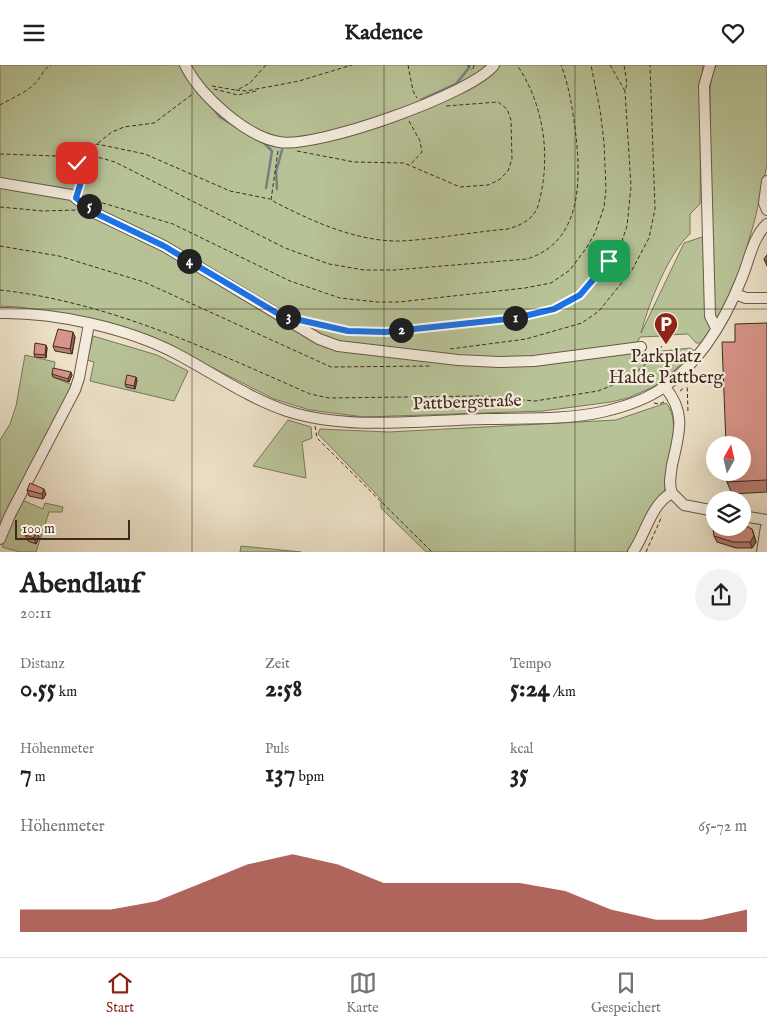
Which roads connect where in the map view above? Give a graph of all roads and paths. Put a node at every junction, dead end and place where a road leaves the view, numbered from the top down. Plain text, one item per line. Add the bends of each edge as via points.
1 (51, 65) edge
2 (184, 65) edge
3 (266, 65) edge
4 (352, 65) edge
5 (408, 65) edge
6 (467, 65) edge
7 (474, 65) edge
8 (494, 65) edge
9 (517, 65) edge
10 (561, 65) edge
11 (591, 65) edge
12 (610, 65) edge
13 (624, 65) edge
14 (650, 65) edge
15 (710, 65) edge
16 (200, 86) junction
17 (259, 89) junction
18 (236, 90) junction
19 (625, 91) junction
20 (432, 101) junction
21 (0, 105) edge
22 (420, 106) junction
23 (405, 111) junction
24 (280, 142) junction
25 (97, 144) junction
26 (294, 151) dead end
27 (79, 152) junction
28 (0, 154) edge
29 (409, 166) junction
30 (767, 181) edge
31 (0, 183) edge
32 (271, 200) junction
33 (81, 203) junction
34 (0, 207) edge
35 (767, 210) edge
36 (767, 224) edge
37 (0, 246) edge
38 (0, 290) edge
39 (734, 294) junction
40 (767, 298) edge
41 (0, 313) edge
42 (306, 321) dead end
43 (89, 325) junction
44 (716, 328) junction
45 (662, 346) dead end
46 (640, 347) dead end
47 (441, 357) junction
48 (433, 366) dead end
49 (665, 387) junction
50 (685, 387) dead end
51 (672, 397) junction
52 (651, 403) dead end
53 (316, 418) junction
54 (672, 493) junction
55 (706, 509) edge
56 (663, 514) dead end
57 (751, 517) edge
58 (767, 520) edge
59 (0, 539) edge
60 (432, 552) edge
61 (632, 552) edge
62 (646, 552) edge
63 (762, 552) edge

1 - 21 path via 27,89
2 - 16 street
3 - 18 path via 246,86
4 - 17 path via 316,77
5 - 22 path via 413,91
6 - 7 path via 472,71
8 - 20 street via 476,80
9 - 32 path via 539,113 545,161 537,209 522,224 508,229 400,241 361,236 319,223
10 - 27 path via 571,99 580,162 579,189 567,224 556,241 544,252 527,259 394,270 364,270 329,264 273,243 115,163
11 - 33 path via 605,152 604,207 587,247 570,270 551,283 399,302 340,298 290,281 173,223 100,201
12 - 19 path
13 - 19 path
14 - 47 path via 655,209 649,238 632,270 599,311 582,323 526,339 453,348
15 - 44 street via 704,85 710,316
16 - 17 path via 238,95
16 - 18 path
16 - 24 street via 235,121 261,136
16 - 25 path via 154,123 124,127
17 - 18 path
19 - 42 path via 631,185 627,226 620,245 580,295 554,309 516,318 386,332 348,331
20 - 22 street
20 - 29 path via 454,106 498,102 508,109 513,146 508,171 488,185 460,187
22 - 23 street
23 - 24 street via 333,135
23 - 29 path via 422,152
24 - 32 path
25 - 27 path
25 - 32 path via 145,154 230,191
26 - 29 path via 354,162 404,163
27 - 28 path via 42,157
27 - 33 path
30 - 35 street via 764,203
31 - 33 street via 65,193
33 - 34 path via 42,211
33 - 47 street via 164,246 319,339 338,346
36 - 39 street, Pattbergstraße via 756,240
37 - 48 path via 59,256 144,282 331,367
38 - 45 path via 74,302 141,323 329,398 479,395 535,401 598,391 628,379
39 - 40 street via 746,298
39 - 44 street, Pattbergstraße
41 - 43 street, Pattbergstraße
43 - 53 street, Pattbergstraße via 153,342 260,399
43 - 59 street via 75,390
44 - 49 street, Pattbergstraße via 702,351
46 - 47 street via 534,361 499,362
49 - 51 street
49 - 53 street, Pattbergstraße via 630,405 600,413 355,422
50 - 51 path
51 - 52 path via 659,404
51 - 54 street via 678,408 680,425 670,478
53 - 60 path via 317,438
54 - 55 street via 684,505
54 - 61 street via 658,503
56 - 62 path
57 - 58 street
58 - 63 street

